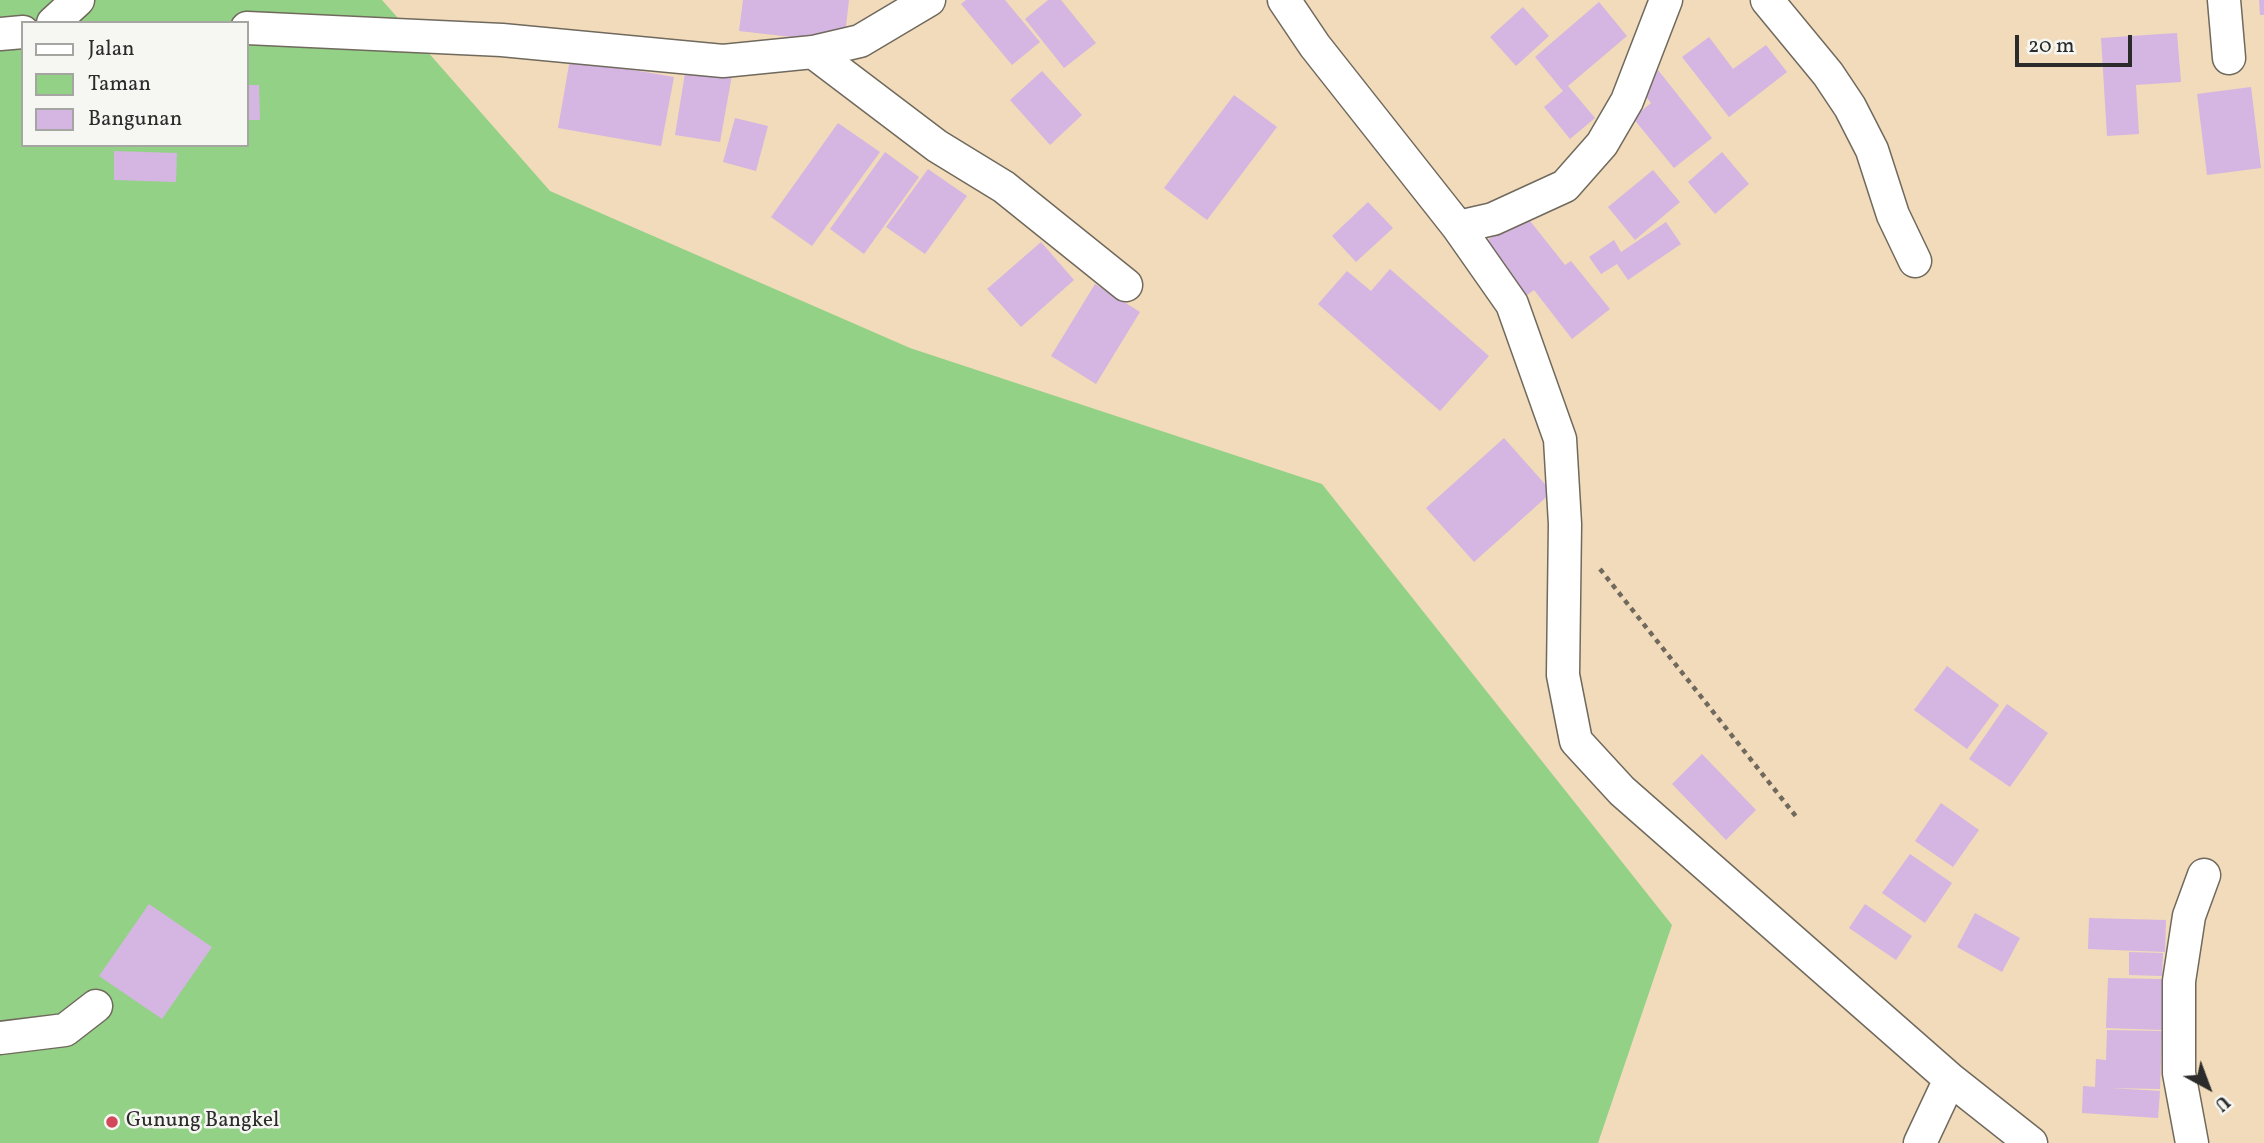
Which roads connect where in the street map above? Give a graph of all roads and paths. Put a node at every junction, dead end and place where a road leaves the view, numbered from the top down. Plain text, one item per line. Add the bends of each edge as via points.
1 (78, 0) edge
2 (1283, 0) edge
3 (1666, 0) edge
4 (1768, 0) edge
5 (2224, 0) edge
6 (913, 4) edge
7 (55, 21) edge
8 (248, 28) edge
9 (21, 32) edge
10 (0, 34) edge
11 (813, 52) junction
12 (2229, 58) dead end
13 (1458, 228) junction
14 (1914, 261) dead end
15 (1126, 285) dead end
16 (1599, 568) dead end
17 (1798, 818) dead end
18 (2204, 874) dead end
19 (96, 1006) dead end
20 (0, 1038) edge
21 (1950, 1079) junction
22 (1920, 1143) edge
23 (2031, 1143) edge
24 (2192, 1143) edge

1 - 7 street
2 - 13 street
3 - 13 street via 1627,101 1602,144 1565,186 1493,219
4 - 14 street via 1850,107 1872,150
5 - 12 street
6 - 11 street via 860,41
8 - 11 street via 502,40 723,61
9 - 10 street
11 - 15 street via 937,146 1004,187
13 - 21 street via 1512,304 1560,439 1563,676 1576,741 1622,791
16 - 17 path
18 - 24 street via 2189,916 2179,981 2179,1073
19 - 20 street via 65,1030
21 - 22 street
21 - 23 street

